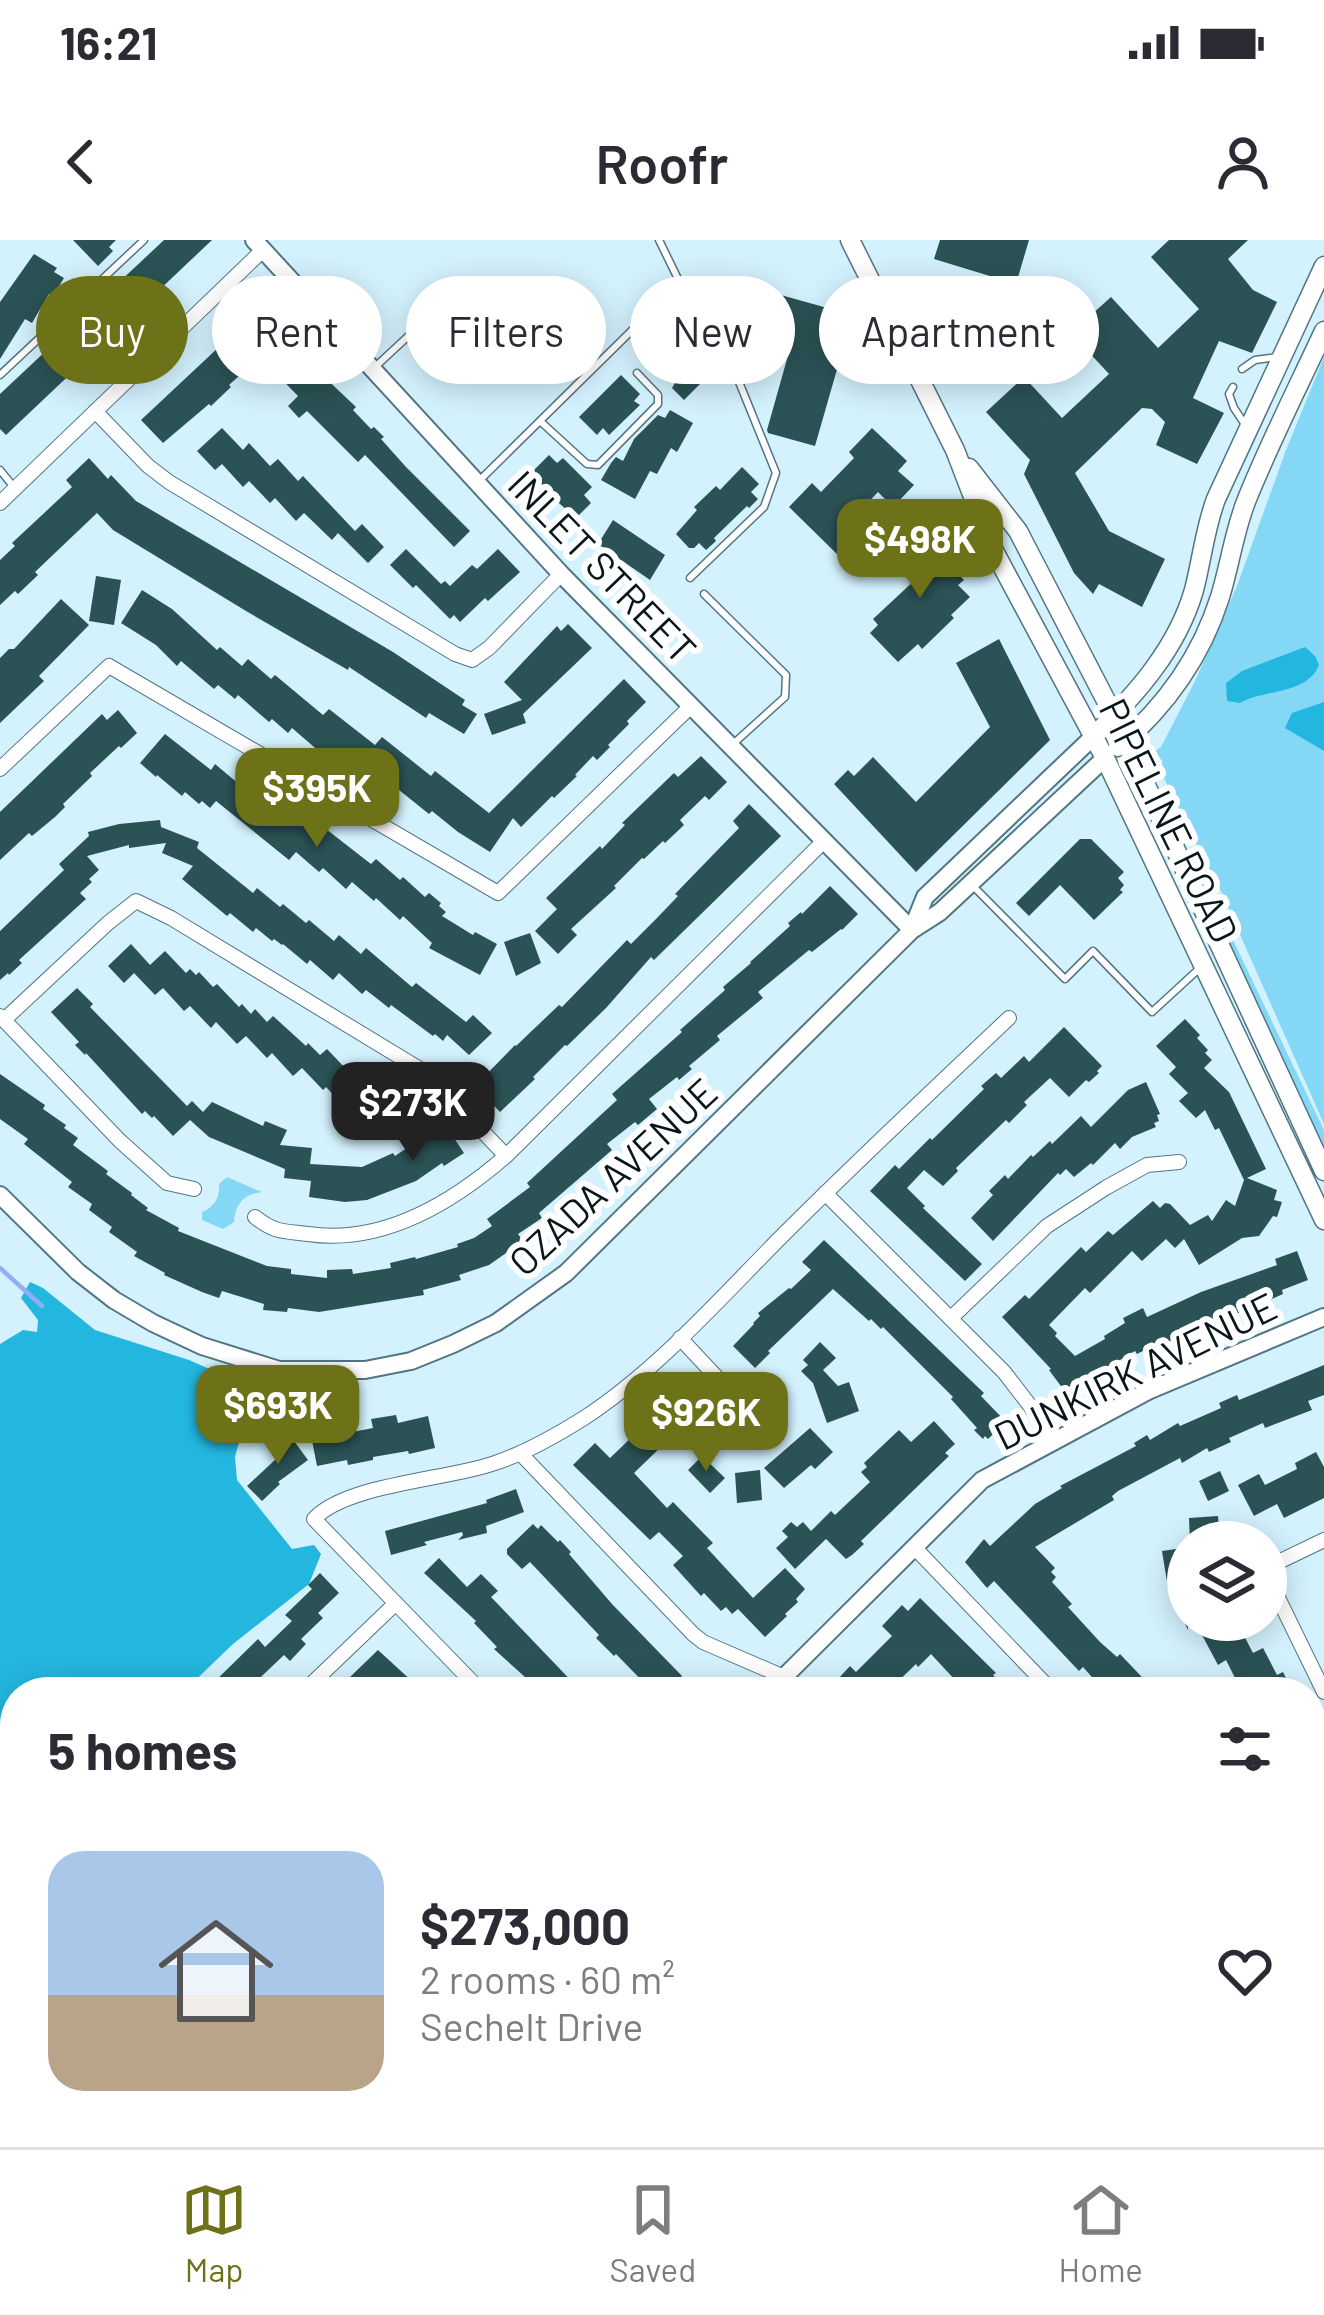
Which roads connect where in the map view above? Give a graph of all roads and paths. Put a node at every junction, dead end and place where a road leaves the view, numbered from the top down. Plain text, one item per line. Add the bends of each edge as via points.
1 (144, 240) edge
2 (659, 240) edge
3 (850, 240) edge
4 (134, 243) edge
5 (259, 245) edge
6 (1324, 266) edge
7 (287, 276) edge
8 (677, 276) edge
9 (868, 276) edge
10 (1324, 331) edge
11 (630, 332) edge
12 (406, 338) edge
13 (1282, 357) junction
14 (382, 361) edge
15 (1242, 369) dead end
16 (0, 375) edge
17 (382, 381) edge
18 (648, 384) edge
19 (740, 384) edge
20 (922, 384) edge
21 (1233, 387) dead end
22 (95, 411) junction
23 (540, 421) junction
24 (1248, 428) junction
25 (955, 450) junction
26 (0, 470) edge
27 (478, 482) junction
28 (15, 488) junction
29 (0, 503) edge
30 (561, 574) junction
31 (690, 578) dead end
32 (704, 594) dead end
33 (692, 706) junction
34 (1114, 716) junction
35 (1094, 736) junction
36 (1125, 741) junction
37 (730, 746) junction
38 (1105, 758) junction
39 (0, 769) edge
40 (824, 841) junction
41 (970, 884) junction
42 (912, 930) junction
43 (1204, 964) junction
44 (2, 1018) edge
45 (1009, 1018) dead end
46 (506, 1156) junction
47 (1179, 1162) dead end
48 (1324, 1172) edge
49 (194, 1189) dead end
50 (825, 1193) junction
51 (0, 1195) edge
52 (256, 1217) dead end
53 (1324, 1220) edge
54 (1324, 1317) edge
55 (951, 1318) junction
56 (680, 1338) junction
57 (752, 1414) dead end
58 (1053, 1442) junction
59 (520, 1453) junction
60 (1324, 1540) edge
61 (914, 1547) junction
62 (1287, 1559) edge
63 (396, 1603) junction
64 (1287, 1614) edge
65 (319, 1677) edge
66 (468, 1677) edge
67 (768, 1677) edge
68 (788, 1677) edge
69 (1039, 1677) edge
70 (1317, 1677) edge

1 - 4 lane
2 - 8 lane
3 - 9 main road, PIPELINE ROAD
4 - 16 lane
5 - 7 street, INLET STREET
5 - 22 street
6 - 13 main road
10 - 36 main road via 1246,501 1205,638 1163,702
11 - 23 lane
12 - 14 lane
13 - 15 lane
13 - 24 main road
17 - 27 street, INLET STREET
18 - 23 lane via 658,404 598,465 586,464
19 - 31 lane via 776,473 764,507
20 - 25 main road, PIPELINE ROAD
21 - 24 lane via 1234,408
22 - 28 street
22 - 30 street via 170,482 472,660
23 - 27 lane
24 - 34 main road via 1208,518 1178,628
25 - 34 main road, PIPELINE ROAD via 1018,531
25 - 35 main road, PIPELINE ROAD via 994,551
26 - 28 lane
27 - 30 street, INLET STREET
28 - 29 street
30 - 33 street, INLET STREET
32 - 37 lane via 786,676 785,697
33 - 37 street, INLET STREET
33 - 39 street via 498,893 109,666
34 - 35 main road
34 - 36 main road, PIPELINE ROAD
35 - 38 main road, PIPELINE ROAD
35 - 42 street, OZADA AVENUE via 925,897
36 - 38 main road
36 - 48 main road, PIPELINE ROAD
37 - 40 street, INLET STREET
38 - 41 street, OZADA AVENUE
38 - 43 main road, PIPELINE ROAD
40 - 42 street, INLET STREET
40 - 46 street
41 - 42 street, OZADA AVENUE
41 - 43 lane via 1065,979 1093,951 1152,1012
42 - 51 street, OZADA AVENUE via 566,1273 496,1323 410,1361 279,1370 202,1346 114,1300
43 - 53 main road, PIPELINE ROAD
44 - 46 street via 136,902 428,1074
44 - 49 street via 167,1184
45 - 50 street
46 - 52 street via 442,1203 358,1234 270,1229
47 - 55 street via 1147,1166 1048,1226
50 - 55 street
50 - 56 street
54 - 58 street, DUNKIRK AVENUE via 1150,1390
55 - 58 street via 1004,1372
56 - 57 street
56 - 59 street via 628,1387
58 - 61 street, DUNKIRK AVENUE via 982,1480
59 - 63 street via 355,1496 314,1519
59 - 67 street via 693,1634
60 - 62 street
61 - 68 street, DUNKIRK AVENUE
61 - 69 street
63 - 65 street
63 - 66 street
64 - 70 street

